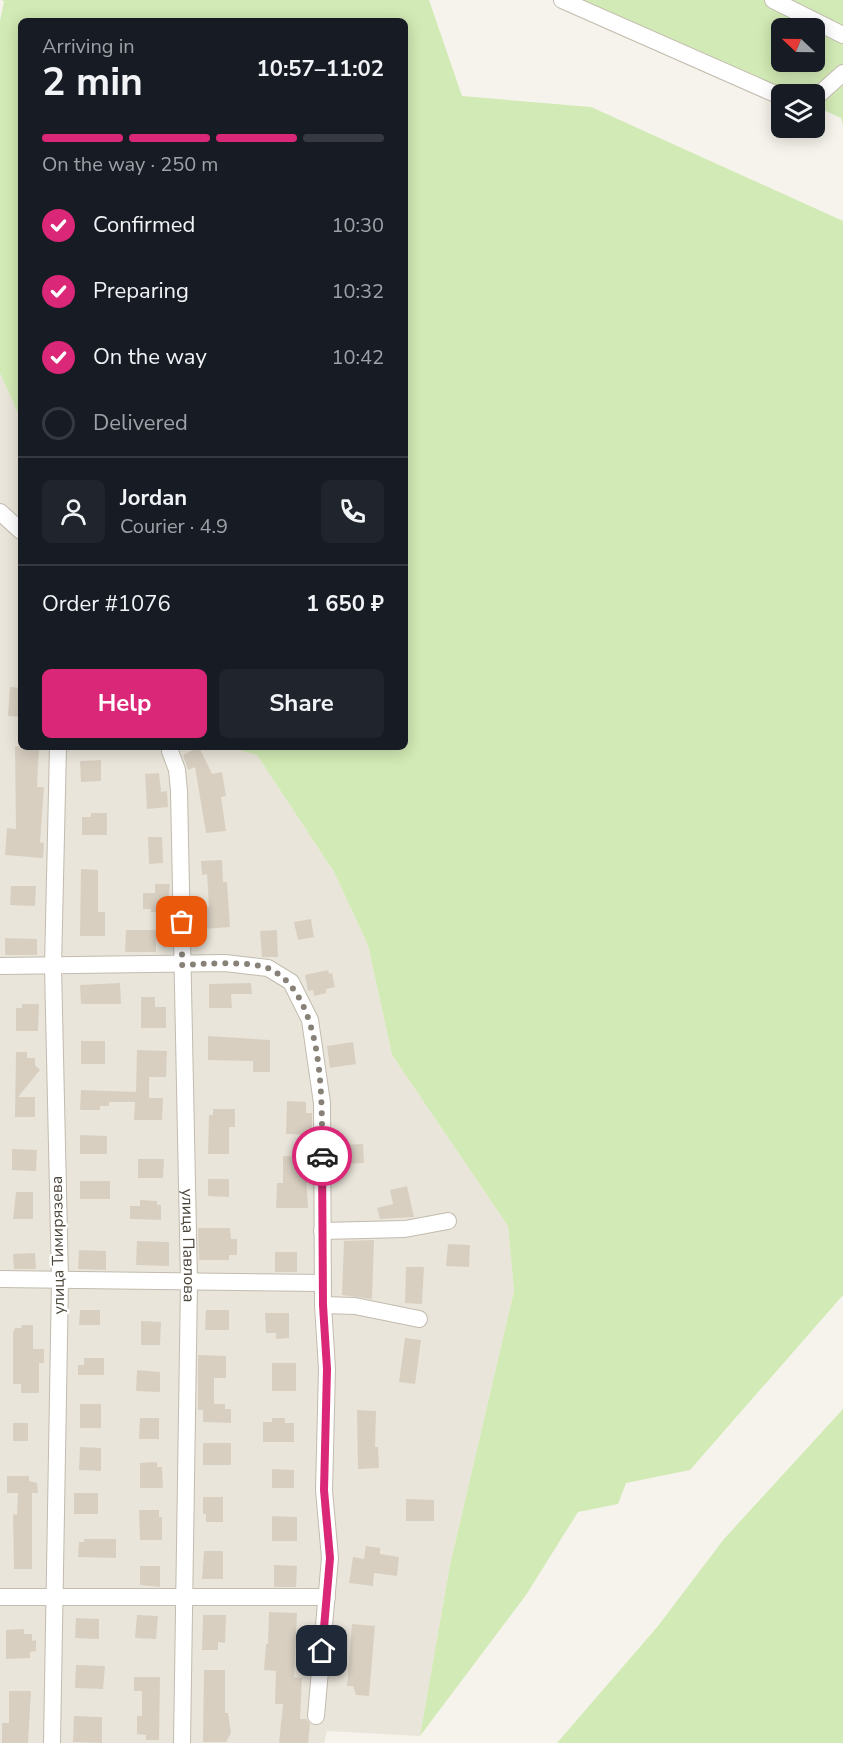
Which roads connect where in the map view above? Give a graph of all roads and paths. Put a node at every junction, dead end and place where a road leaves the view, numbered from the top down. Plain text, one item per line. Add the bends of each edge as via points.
1 (562, 0) edge
2 (773, 0) edge
3 (843, 35) edge
4 (843, 73) edge
5 (825, 91) edge
6 (771, 92) edge
7 (0, 512) edge
8 (18, 528) edge
9 (58, 750) edge
10 (170, 751) dead end
11 (182, 965) junction
12 (0, 966) edge
13 (54, 968) junction
14 (448, 1221) dead end
15 (322, 1231) junction
16 (0, 1280) edge
17 (60, 1280) junction
18 (189, 1282) junction
19 (323, 1283) junction
20 (323, 1305) junction
21 (419, 1319) dead end
22 (0, 1597) edge
23 (327, 1597) junction
24 (184, 1598) junction
25 (54, 1599) junction
26 (316, 1716) dead end
27 (52, 1743) edge
28 (182, 1743) edge

1 - 6 street
2 - 3 street
4 - 5 street
7 - 8 street
9 - 13 street, улица Тимирязева
10 - 11 street, улица Павлова via 179,791
11 - 13 street
11 - 15 street via 225,963 268,968 291,982 310,1020 322,1103
11 - 18 street, улица Павлова
12 - 13 street
13 - 17 street, улица Тимирязева
14 - 15 street via 405,1229
15 - 19 street
16 - 17 street
17 - 18 street
17 - 25 street, улица Тимирязева
18 - 19 street
18 - 24 street, улица Павлова
19 - 20 street
20 - 21 street via 355,1306
20 - 23 street via 327,1369 324,1490 330,1558
22 - 25 street
23 - 24 street
23 - 26 street
24 - 25 street
24 - 28 street, улица Павлова
25 - 27 street, улица Тимирязева

